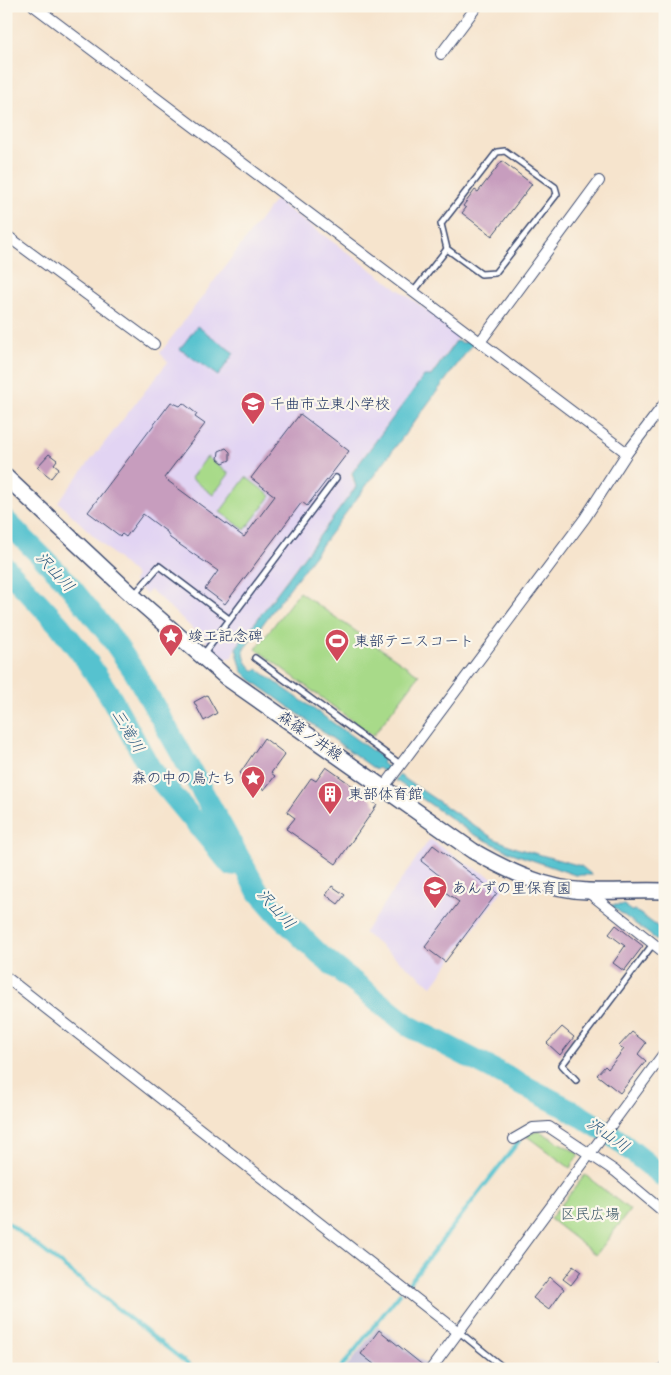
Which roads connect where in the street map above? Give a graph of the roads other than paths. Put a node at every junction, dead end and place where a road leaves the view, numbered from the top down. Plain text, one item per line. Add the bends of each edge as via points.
1 (34, 6) edge
2 (477, 6) edge
3 (441, 54) dead end
4 (599, 181) dead end
5 (6, 235) edge
6 (447, 249) junction
7 (414, 291) junction
8 (480, 342) junction
9 (154, 344) dead end
10 (665, 403) edge
11 (627, 453) junction
12 (6, 477) edge
13 (336, 478) dead end
14 (133, 596) junction
15 (229, 619) junction
16 (202, 657) junction
17 (255, 658) dead end
18 (400, 764) junction
19 (384, 787) junction
20 (587, 891) junction
21 (665, 891) edge
22 (653, 944) junction
23 (665, 953) edge
24 (6, 977) edge
25 (665, 1052) edge
26 (576, 1080) dead end
27 (514, 1139) dead end
28 (590, 1153) junction
29 (665, 1213) edge
30 (457, 1331) junction
31 (665, 1363) edge
32 (432, 1369) edge
33 (504, 1369) edge
34 (660, 1369) edge

1 - 7 street
2 - 3 street
4 - 8 street
5 - 9 street
6 - 6 lane via 481,274 496,273 557,194 555,188 505,151 497,152 441,224
6 - 7 lane
7 - 8 street
8 - 11 street
10 - 11 street
11 - 18 street via 586,518
12 - 14 main road, 森篠ノ井線
13 - 15 lane
14 - 15 lane via 159,566
14 - 16 main road, 森篠ノ井線
15 - 16 lane
16 - 19 main road, 森篠ノ井線 via 227,678
17 - 18 lane
18 - 19 street
19 - 20 main road, 森篠ノ井線 via 497,865 564,888
20 - 21 main road, 森篠ノ井線
20 - 22 street
22 - 23 street
22 - 26 lane via 562,1065
24 - 30 street
25 - 28 street
27 - 28 street via 533,1128 549,1127
28 - 29 street
28 - 30 street
30 - 32 street
30 - 33 lane
31 - 34 lane

